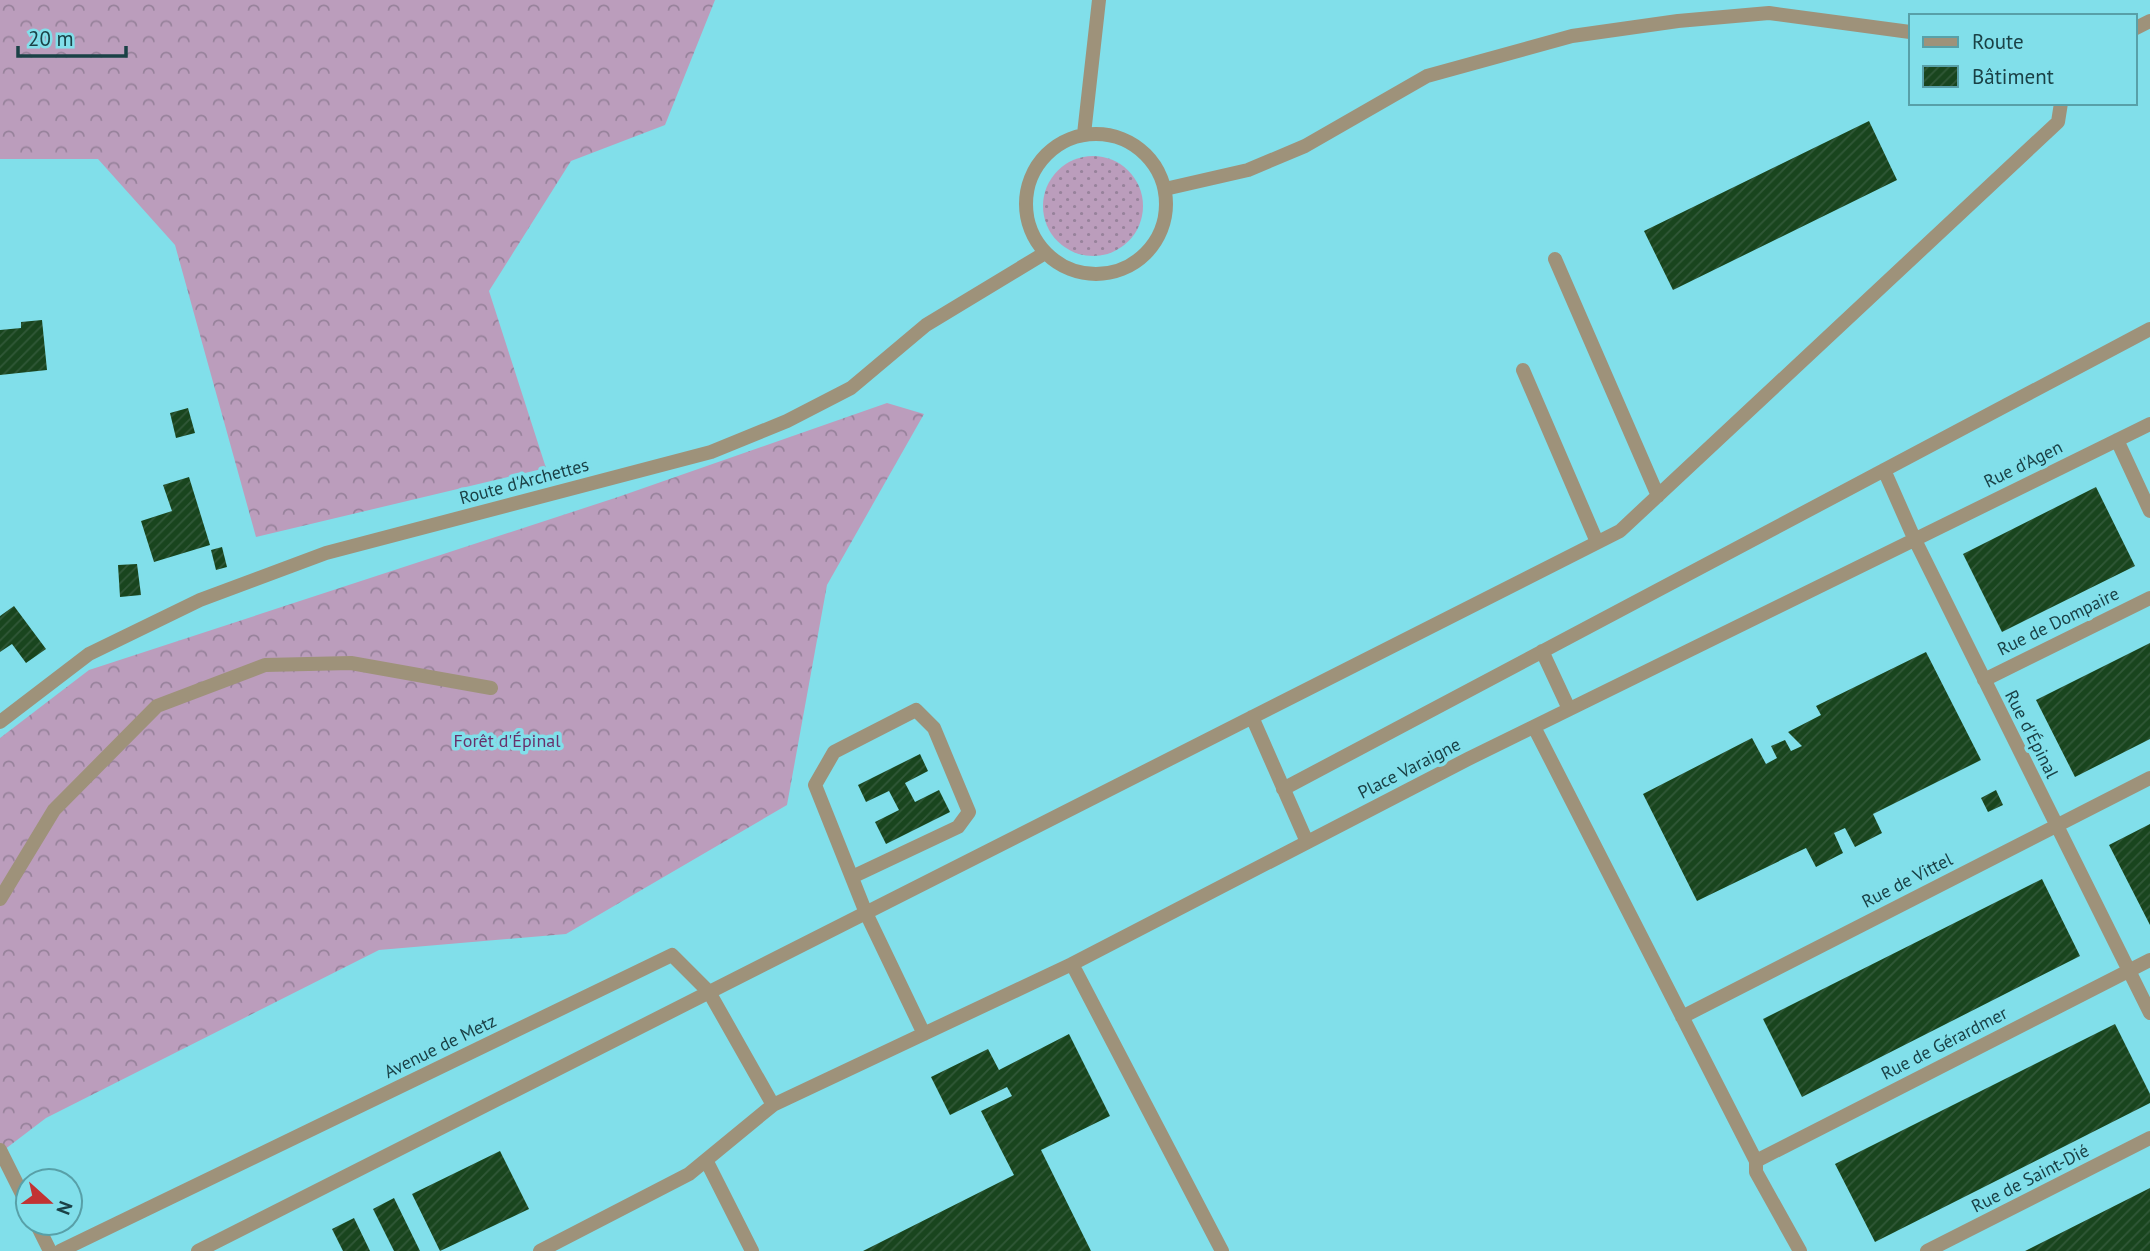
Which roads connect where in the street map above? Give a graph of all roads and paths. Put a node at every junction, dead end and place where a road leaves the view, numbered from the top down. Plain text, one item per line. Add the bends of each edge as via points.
1 (1099, 0) edge
2 (1909, 32) edge
3 (2061, 105) edge
4 (1084, 134) junction
5 (1165, 189) junction
6 (1045, 253) junction
7 (1555, 259) dead end
8 (2150, 329) edge
9 (1522, 370) dead end
10 (2150, 424) edge
11 (2117, 440) junction
12 (1884, 470) junction
13 (1658, 496) junction
14 (2150, 511) edge
15 (1914, 538) junction
16 (1597, 542) junction
17 (2150, 598) edge
18 (1542, 651) junction
19 (1984, 680) junction
20 (491, 688) dead end
21 (1569, 709) junction
22 (1252, 717) junction
23 (0, 722) edge
24 (1534, 727) junction
25 (2150, 778) edge
26 (1283, 789) junction
27 (2056, 825) junction
28 (1307, 842) junction
29 (852, 877) junction
30 (0, 900) edge
31 (866, 913) junction
32 (2150, 960) edge
33 (1072, 964) junction
34 (2129, 970) junction
35 (709, 992) junction
36 (2150, 1013) edge
37 (1682, 1017) junction
38 (924, 1034) junction
39 (773, 1105) junction
40 (2150, 1138) edge
41 (0, 1150) edge
42 (706, 1160) junction
43 (1756, 1161) junction
44 (14, 1178) edge
45 (60, 1251) edge
46 (198, 1251) edge
47 (540, 1251) edge
48 (752, 1251) edge
49 (1222, 1251) edge
50 (1800, 1251) edge
51 (1927, 1251) edge

1 - 4 street
2 - 5 street via 1769,13 1572,36 1427,76 1305,146 1248,170
3 - 13 street via 2058,122
4 - 5 street via 1122,138 1140,148 1153,162
4 - 6 street via 1058,144 1037,165 1028,186 1026,216
5 - 6 street via 1162,226 1154,245 1135,263 1109,274 1086,274
6 - 23 street, Route d'Archettes via 926,325 850,388 788,421 711,452 326,553 267,573 89,654
7 - 13 street
8 - 12 street
9 - 16 street
10 - 11 street, Rue d'Agen
11 - 14 street
11 - 15 street, Rue d'Agen
12 - 15 street, Rue d'Épinal
12 - 18 street
13 - 16 street via 1620,531
15 - 19 street, Rue d'Épinal
15 - 21 street, Place Varaigne
16 - 22 street
17 - 19 street, Rue de Dompaire
18 - 21 street
18 - 26 street
19 - 27 street, Rue d'Épinal
20 - 30 street via 351,663 265,665 158,706 54,810
21 - 24 street, Place Varaigne
22 - 26 street
22 - 31 street
24 - 28 street, Place Varaigne
24 - 37 street
25 - 27 street, Rue de Vittel
26 - 28 street
27 - 34 street, Rue d'Épinal
27 - 37 street, Rue de Vittel
28 - 33 street, Place Varaigne
29 - 29 street via 816,785 834,752 916,710 934,728 969,812 958,827
29 - 31 street
31 - 35 street
31 - 38 street
32 - 34 street, Rue de Gérardmer
33 - 38 street, Place Varaigne
33 - 49 street
34 - 36 street, Rue d'Épinal
34 - 43 street, Rue de Gérardmer
35 - 39 street, Avenue de Metz
35 - 45 street, Avenue de Metz via 673,955
35 - 46 street
37 - 43 street
38 - 39 street
39 - 42 street
40 - 51 street, Rue de Saint-Dié
41 - 44 street
42 - 47 street via 689,1174
42 - 48 street
43 - 50 street via 1756,1172

